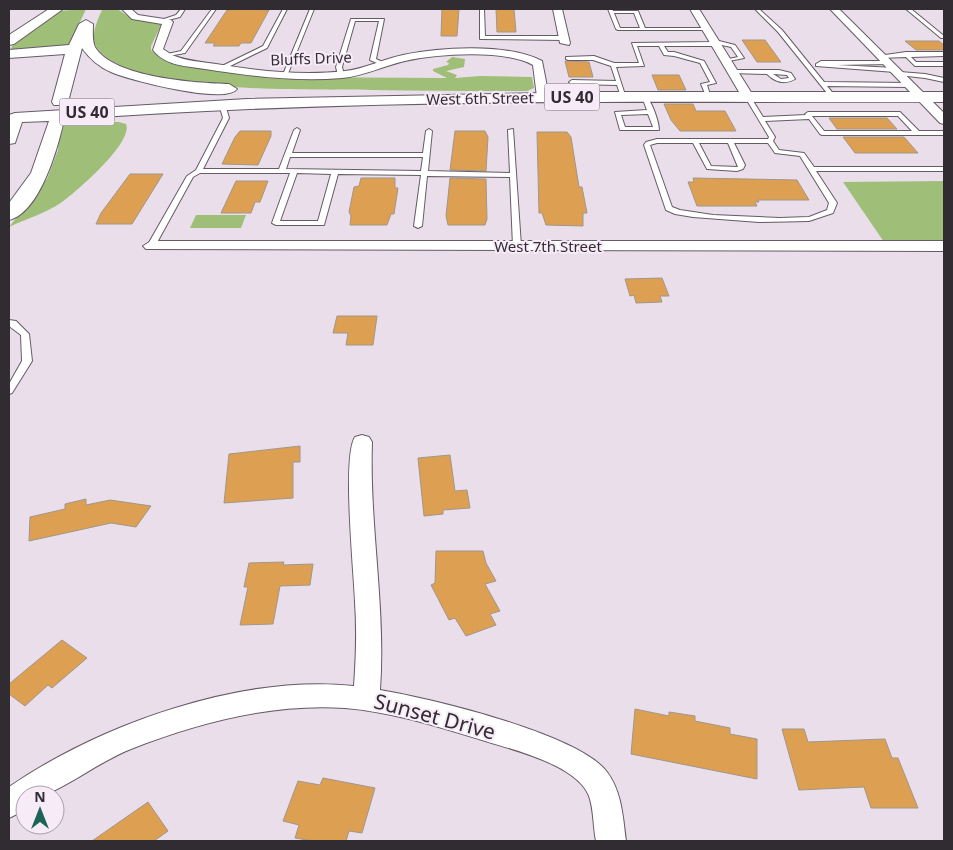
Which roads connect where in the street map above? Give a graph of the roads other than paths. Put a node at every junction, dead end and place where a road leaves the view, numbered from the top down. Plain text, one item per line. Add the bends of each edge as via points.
1 (57, 9) edge
2 (93, 9) edge
3 (126, 9) edge
4 (184, 9) edge
5 (214, 9) edge
6 (285, 9) edge
7 (312, 9) edge
8 (482, 9) edge
9 (557, 9) edge
10 (694, 9) edge
11 (757, 9) edge
12 (834, 9) edge
13 (908, 9) edge
14 (610, 10) edge
15 (166, 20) junction
16 (86, 26) junction
17 (706, 28) junction
18 (643, 29) junction
19 (943, 37) dead end
20 (564, 40) joint
21 (9, 41) edge
22 (715, 43) junction
23 (661, 44) junction
24 (74, 49) junction
25 (9, 54) edge
26 (906, 54) junction
27 (944, 54) edge
28 (165, 56) junction
29 (568, 58) dead end
30 (726, 61) junction
31 (384, 64) junction
32 (944, 64) edge
33 (613, 65) junction
34 (891, 66) junction
35 (222, 68) junction
36 (733, 72) junction
37 (770, 72) dead end
38 (341, 75) junction
39 (284, 76) junction
40 (944, 80) edge
41 (572, 82) dead end
42 (910, 85) junction
43 (621, 90) junction
44 (828, 90) junction
45 (543, 97) junction
46 (645, 97) junction
47 (709, 97) junction
48 (748, 97) junction
49 (921, 97) junction
50 (944, 97) edge
51 (446, 98) junction
52 (60, 102) dead end
53 (222, 104) junction
54 (651, 112) junction
55 (810, 117) junction
56 (760, 118) junction
57 (944, 120) edge
58 (55, 124) dead end
59 (297, 130) dead end
60 (511, 130) dead end
61 (429, 131) dead end
62 (917, 133) junction
63 (944, 133) edge
64 (9, 139) edge
65 (695, 140) junction
66 (730, 140) junction
67 (770, 140) junction
68 (288, 155) junction
69 (426, 155) junction
70 (811, 169) junction
71 (944, 169) edge
72 (198, 171) junction
73 (282, 171) junction
74 (294, 172) junction
75 (335, 172) junction
76 (424, 173) junction
77 (513, 174) junction
78 (9, 214) edge
79 (418, 226) dead end
80 (151, 246) joint
81 (517, 246) junction
82 (944, 246) edge
83 (9, 323) edge
84 (9, 391) edge
85 (362, 442) dead end
86 (366, 699) junction
87 (9, 804) edge
88 (611, 841) edge

1 - 21 highway
2 - 16 highway
3 - 15 street via 135,17
4 - 15 lane via 178,16
5 - 28 lane via 183,52
6 - 35 lane via 265,47
7 - 39 lane
8 - 20 lane via 482,38
9 - 20 street
10 - 17 street
11 - 44 lane via 780,31
12 - 34 street
13 - 19 lane
14 - 18 lane via 636,12
14 - 18 lane via 618,28
15 - 28 street via 168,22 157,47
16 - 24 highway
16 - 51 highway via 87,42 97,58 126,72 168,83 234,89 398,92
17 - 18 lane
17 - 22 street
22 - 23 lane
22 - 30 street
22 - 30 lane via 733,46 741,58
23 - 33 lane via 634,44 642,65
23 - 47 lane via 666,54 702,62 713,82 704,84
24 - 25 highway
24 - 52 highway
26 - 27 lane
26 - 32 lane via 915,64
26 - 34 lane
28 - 35 street, Bluffs Drive
29 - 33 lane via 594,58
30 - 36 street
31 - 38 street, Bluffs Drive
31 - 38 lane via 373,60 382,20 353,20 339,67
31 - 45 street, Bluffs Drive via 427,54 518,55 538,63
33 - 43 lane
34 - 34 lane via 821,63 818,65
34 - 40 lane
34 - 42 street
35 - 39 street, Bluffs Drive
36 - 37 lane
36 - 48 street
38 - 39 street, Bluffs Drive
41 - 43 lane
42 - 44 lane
42 - 49 street
43 - 45 highway, West 6th Street / US 40
43 - 46 highway, West 6th Street / US 40
44 - 48 highway, West 6th Street / US 40
44 - 49 highway, West 6th Street / US 40
45 - 51 highway, West 6th Street / US 40
46 - 47 highway, West 6th Street / US 40
46 - 54 lane
47 - 48 highway, West 6th Street / US 40
48 - 56 lane
49 - 50 highway, West 6th Street / US 40
49 - 57 street
51 - 53 highway, West 6th Street / US 40
53 - 64 highway, West 6th Street / US 40 via 15,118
53 - 72 lane via 226,118
54 - 54 lane via 655,130 622,129 617,113
55 - 56 lane
55 - 62 lane via 822,133
55 - 62 lane via 808,114 900,114
56 - 67 lane via 772,138
58 - 78 highway via 44,168 29,192
59 - 68 lane
60 - 77 lane
61 - 69 lane
62 - 63 lane
65 - 66 lane
65 - 66 lane via 709,168 742,168
65 - 70 lane via 657,140 647,145 669,208 678,214 742,219 810,219 820,216 830,211 833,203
66 - 67 lane
67 - 70 lane via 779,153 802,154
68 - 69 lane
68 - 73 lane
69 - 76 lane
70 - 71 lane
72 - 73 lane
72 - 80 lane via 190,176
73 - 74 lane
74 - 75 lane
74 - 75 lane via 276,223 321,223
75 - 76 lane
76 - 77 lane
76 - 79 lane
77 - 81 lane
80 - 81 street, West 7th Street
81 - 82 street, West 7th Street
83 - 84 lane via 25,334 27,361
85 - 86 street, Sunset Drive via 359,476 370,664
86 - 87 street via 326,696 284,699 238,706 164,724 74,763
86 - 88 street, Sunset Drive via 458,720 562,754 586,771 604,795

